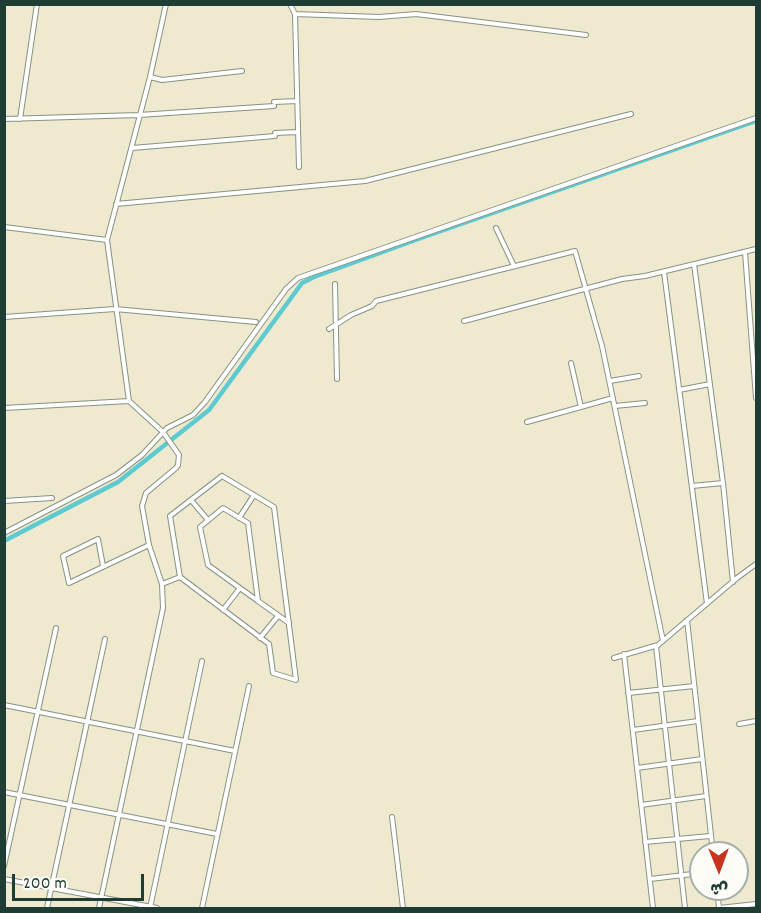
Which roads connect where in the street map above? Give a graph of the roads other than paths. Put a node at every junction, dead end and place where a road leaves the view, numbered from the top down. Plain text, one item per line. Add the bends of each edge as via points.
1 (37, 4) edge
2 (166, 4) edge
3 (290, 4) edge
4 (295, 14) junction
5 (586, 35) dead end
6 (242, 71) dead end
7 (150, 76) junction
8 (297, 101) junction
9 (631, 114) dead end
10 (139, 115) junction
11 (756, 118) edge
12 (4, 119) edge
13 (20, 119) junction
14 (298, 132) junction
15 (132, 148) junction
16 (299, 167) dead end
17 (116, 204) junction
18 (4, 227) edge
19 (496, 228) dead end
20 (106, 240) junction
21 (756, 249) edge
22 (745, 252) junction
23 (694, 264) junction
24 (514, 266) junction
25 (664, 272) junction
26 (335, 284) dead end
27 (585, 289) junction
28 (115, 309) junction
29 (4, 316) edge
30 (464, 321) dead end
31 (256, 322) dead end
32 (336, 324) junction
33 (329, 329) dead end
34 (572, 363) dead end
35 (639, 376) dead end
36 (337, 379) dead end
37 (610, 381) junction
38 (710, 384) junction
39 (679, 390) junction
40 (613, 398) junction
41 (756, 398) edge
42 (129, 401) junction
43 (645, 403) dead end
44 (615, 406) junction
45 (581, 407) junction
46 (4, 408) edge
47 (527, 422) dead end
48 (163, 434) junction
49 (723, 483) junction
50 (692, 486) junction
51 (254, 495) junction
52 (52, 498) dead end
53 (191, 500) junction
54 (4, 501) edge
55 (239, 518) junction
56 (208, 520) junction
57 (4, 533) edge
58 (149, 545) junction
59 (756, 564) edge
60 (103, 566) junction
61 (180, 577) junction
62 (733, 582) junction
63 (162, 584) junction
64 (240, 588) junction
65 (258, 601) junction
66 (707, 604) junction
67 (223, 610) junction
68 (278, 615) junction
69 (687, 620) junction
70 (289, 624) junction
71 (56, 628) dead end
72 (260, 638) junction
73 (105, 639) dead end
74 (663, 641) junction
75 (656, 646) junction
76 (624, 654) junction
77 (614, 658) dead end
78 (202, 661) dead end
79 (249, 686) dead end
80 (694, 686) junction
81 (661, 690) junction
82 (628, 693) junction
83 (4, 705) edge
84 (38, 711) junction
85 (87, 721) junction
86 (698, 721) junction
87 (756, 721) edge
88 (739, 724) dead end
89 (665, 726) junction
90 (633, 730) junction
91 (137, 731) junction
92 (185, 741) junction
93 (235, 751) junction
94 (702, 759) junction
95 (668, 763) junction
96 (637, 768) junction
97 (4, 792) edge
98 (20, 795) junction
99 (706, 796) junction
100 (673, 800) junction
101 (69, 805) junction
102 (641, 805) junction
103 (119, 814) junction
104 (392, 817) dead end
105 (168, 824) junction
106 (217, 834) junction
107 (710, 836) junction
108 (677, 839) junction
109 (711, 841) edge
110 (645, 843) junction
111 (4, 866) edge
112 (689, 875) edge
113 (681, 876) junction
114 (4, 879) edge
115 (650, 879) junction
116 (51, 888) junction
117 (101, 898) junction
118 (756, 904) edge
119 (150, 908) edge
120 (47, 909) edge
121 (99, 909) edge
122 (157, 909) edge
123 (202, 909) edge
124 (403, 909) edge
125 (653, 909) edge
126 (685, 909) edge
127 (719, 909) edge

1 - 13 street
2 - 7 street
3 - 4 street
4 - 5 street via 416,14
4 - 8 street
6 - 7 street via 162,80
7 - 10 street
8 - 10 street
8 - 14 street
9 - 17 street via 365,181
10 - 13 street
10 - 15 street
11 - 48 street via 305,274 286,289 200,408
12 - 13 street
14 - 15 street
14 - 16 street
15 - 17 street
17 - 20 street
18 - 20 street
19 - 24 street
20 - 28 street
21 - 22 street
22 - 23 street
22 - 41 street
23 - 25 street
23 - 38 street
24 - 27 street via 575,251
24 - 32 street via 376,301
25 - 27 street
25 - 39 street
26 - 32 street
27 - 30 street
27 - 37 street
28 - 29 street
28 - 31 street
28 - 42 street
32 - 33 street
32 - 36 street
34 - 45 street
35 - 37 street
37 - 40 street
38 - 39 street
38 - 49 street
39 - 50 street
40 - 44 street
40 - 45 street
42 - 46 street
42 - 48 street
43 - 44 street
44 - 74 street
45 - 47 street
48 - 57 street via 116,475
48 - 58 street via 179,456 178,465 143,499
49 - 50 street
49 - 62 street
50 - 66 street
51 - 53 street via 222,476
51 - 55 street
51 - 70 street via 274,507
52 - 54 street
53 - 56 street
53 - 61 street via 170,516
55 - 56 street via 223,508
55 - 65 street via 248,523
56 - 64 street via 200,527 208,565
58 - 60 street
58 - 63 street
59 - 62 street
60 - 60 street via 69,583 63,556 98,539
61 - 63 street
61 - 67 street
62 - 66 street
63 - 91 street via 163,608
64 - 65 street
64 - 67 street
65 - 68 street
66 - 69 street
67 - 72 street
68 - 70 street
68 - 72 street
69 - 74 street
69 - 80 street
70 - 72 street via 296,680 273,673 269,644
71 - 84 street
73 - 85 street
74 - 75 street
75 - 76 street
75 - 81 street
76 - 77 street
76 - 82 street
78 - 92 street
79 - 93 street
80 - 81 street
80 - 86 street
81 - 82 street
81 - 89 street
82 - 90 street
83 - 84 street
84 - 85 street
84 - 98 street
85 - 91 street
85 - 101 street
86 - 89 street
86 - 94 street
87 - 88 street
89 - 90 street
89 - 95 street
90 - 96 street
91 - 92 street
91 - 103 street
92 - 93 street
92 - 105 street
93 - 106 street
94 - 95 street
94 - 99 street
95 - 96 street
95 - 100 street
96 - 102 street
97 - 98 street
98 - 101 street
98 - 111 street
99 - 100 street
99 - 107 street
100 - 102 street
100 - 108 street
101 - 103 street
101 - 116 street
102 - 110 street
103 - 105 street
103 - 117 street
104 - 124 street
105 - 106 street
105 - 119 street
106 - 123 street
107 - 108 street
107 - 109 street
108 - 110 street
108 - 113 street
110 - 115 street
112 - 113 street
113 - 115 street
113 - 126 street
114 - 116 street
115 - 125 street
116 - 117 street
116 - 120 street
117 - 119 street
117 - 121 street
118 - 127 street
119 - 122 street

